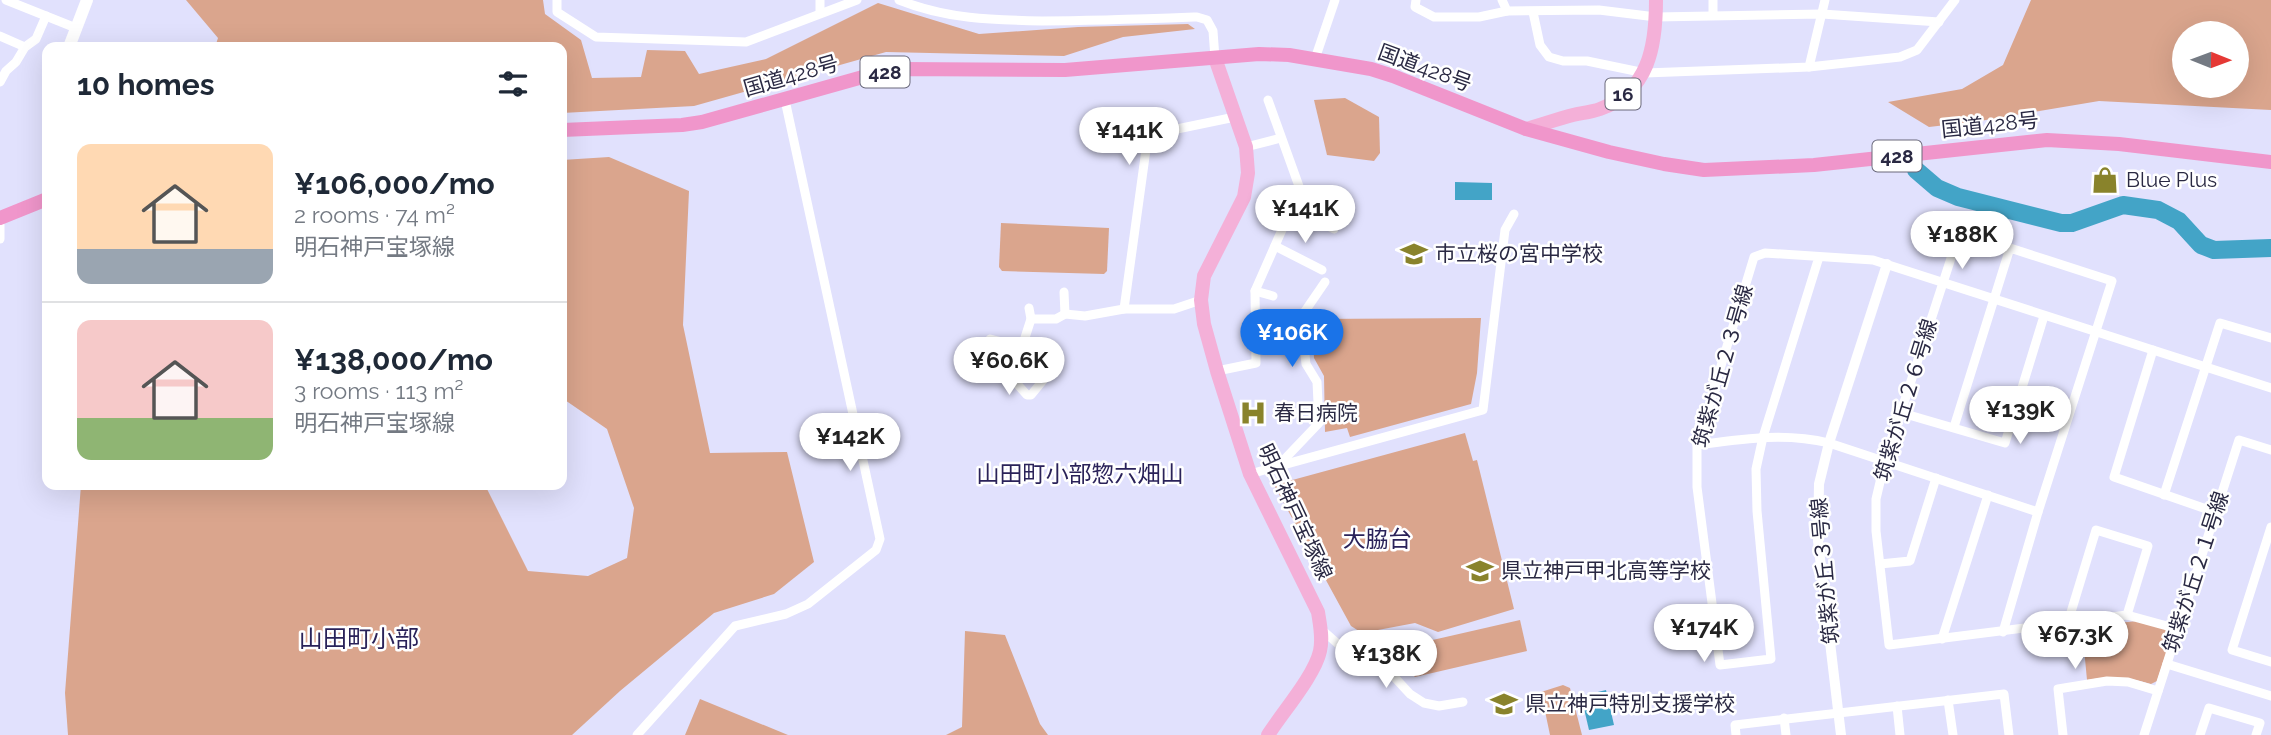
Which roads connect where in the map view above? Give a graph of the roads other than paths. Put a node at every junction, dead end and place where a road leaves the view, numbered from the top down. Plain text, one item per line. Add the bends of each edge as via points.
1 (87, 0) edge
2 (557, 0) edge
3 (820, 0) edge
4 (857, 0) edge
5 (899, 0) edge
6 (1416, 0) edge
7 (1502, 0) edge
8 (1549, 0) edge
9 (1656, 0) edge
10 (1713, 0) edge
11 (1825, 0) edge
12 (1955, 0) edge
13 (10, 1) edge
14 (1331, 1) edge
15 (1599, 5) edge
16 (1507, 11) junction
17 (1549, 11) junction
18 (1533, 12) junction
19 (820, 13) junction
20 (1822, 14) junction
21 (1713, 15) junction
22 (46, 16) junction
23 (1656, 17) junction
24 (1939, 22) junction
25 (76, 27) junction
26 (0, 36) edge
27 (71, 42) edge
28 (26, 47) junction
29 (1215, 58) junction
30 (1315, 59) junction
31 (1810, 67) junction
32 (1645, 72) junction
33 (0, 82) edge
34 (785, 100) junction
35 (1268, 100) dead end
36 (1235, 117) junction
37 (1526, 129) junction
38 (567, 130) edge
39 (1281, 138) junction
40 (1246, 147) junction
41 (2271, 162) edge
42 (42, 201) edge
43 (1292, 208) junction
44 (1514, 214) dead end
45 (0, 218) edge
46 (0, 225) edge
47 (1334, 229) dead end
48 (0, 239) edge
49 (1275, 246) junction
50 (1954, 249) dead end
51 (1819, 257) junction
52 (1887, 264) junction
53 (1322, 270) dead end
54 (1325, 282) dead end
55 (1943, 283) junction
56 (1255, 291) junction
57 (1064, 292) dead end
58 (1272, 296) dead end
59 (1201, 300) junction
60 (1993, 300) junction
61 (1029, 308) dead end
62 (1124, 309) junction
63 (1065, 314) junction
64 (2044, 316) junction
65 (1031, 319) junction
66 (2095, 332) junction
67 (2271, 338) edge
68 (990, 339) dead end
69 (1275, 340) dead end
70 (1256, 344) junction
71 (1022, 346) junction
72 (2154, 351) junction
73 (1055, 356) dead end
74 (2205, 367) junction
75 (1217, 371) junction
76 (2271, 388) edge
77 (1902, 413) junction
78 (1954, 427) junction
79 (1763, 437) junction
80 (1829, 443) junction
81 (1697, 444) junction
82 (2271, 450) edge
83 (1885, 461) junction
84 (1278, 467) junction
85 (1250, 474) junction
86 (1936, 478) junction
87 (1988, 495) junction
88 (2164, 495) junction
89 (2038, 512) junction
90 (2215, 512) junction
91 (2271, 527) edge
92 (1880, 564) junction
93 (2127, 615) junction
94 (2068, 622) junction
95 (1321, 629) junction
96 (2178, 629) junction
97 (2003, 632) junction
98 (1942, 639) junction
99 (2271, 662) edge
100 (2167, 664) junction
101 (2158, 691) junction
102 (2271, 696) edge
103 (1948, 700) junction
104 (1463, 702) dead end
105 (1897, 706) junction
106 (1838, 712) junction
107 (1784, 718) junction
108 (637, 735) edge
109 (1268, 735) edge
110 (1735, 735) edge
111 (1786, 735) edge
112 (1841, 735) edge
113 (1900, 735) edge
114 (1953, 735) edge
115 (2009, 735) edge
116 (2063, 735) edge
117 (2144, 735) edge
118 (2200, 735) edge
119 (2256, 735) edge

1 - 25 main road
2 - 19 street via 557,12 596,37 746,42
3 - 19 street
4 - 19 street
5 - 29 street via 974,20 1108,22 1198,17 1207,20 1213,32
6 - 16 street via 1415,7 1434,17 1479,17
7 - 16 street
8 - 17 street
9 - 23 main road, 16
10 - 21 street
11 - 20 street
12 - 24 street
13 - 22 street
14 - 30 street
15 - 17 street
15 - 23 street
16 - 18 street
17 - 18 street
18 - 32 street via 1540,45 1549,57
20 - 21 street
20 - 24 street
20 - 31 street
21 - 23 street
22 - 25 street
22 - 28 street via 36,39
23 - 32 main road, 16
24 - 31 street via 1917,50 1900,57
25 - 27 main road
26 - 28 street
28 - 33 street
29 - 30 highway, 国道428号 / 428 via 1259,54
29 - 34 highway, 国道428号 / 428 via 1051,70 901,69
29 - 36 main road, 明石神戸宝塚線
30 - 37 highway, 国道428号 / 428 via 1393,76
31 - 32 street
32 - 37 main road, 16 via 1622,96 1601,109
34 - 38 highway, 国道428号 / 428 via 692,124
34 - 108 street via 880,539 876,550 808,604 735,626
35 - 39 street
36 - 40 main road, 明石神戸宝塚線
36 - 62 street via 1148,135
37 - 41 highway, 国道428号 / 428 via 1609,152 1704,170 1814,164 2047,140
39 - 40 street
39 - 43 street via 1300,189
40 - 59 main road, 明石神戸宝塚線 via 1244,197 1210,259
42 - 45 highway
43 - 47 street
43 - 49 street
44 - 84 street via 1505,230 1483,410
46 - 48 street
49 - 53 street
49 - 56 street
50 - 55 street, 筑紫が丘２６号線
51 - 52 street, 筑紫が丘２３号線
51 - 79 street, 筑紫が丘２３号線
51 - 81 street, 筑紫が丘２３号線 via 1765,253 1754,257
52 - 55 street, 筑紫が丘２３号線
52 - 80 street, 筑紫が丘３号線
54 - 84 street via 1301,317 1306,364 1317,382 1319,423
55 - 60 street, 筑紫が丘２３号線
55 - 77 street, 筑紫が丘２６号線
56 - 58 street
56 - 70 street
57 - 63 street
59 - 62 street via 1174,309
59 - 75 main road, 明石神戸宝塚線
60 - 64 street, 筑紫が丘２３号線
60 - 66 street via 2010,248 2112,281
60 - 78 street
61 - 65 street
62 - 63 street via 1085,316
63 - 65 street via 1056,319
64 - 66 street, 筑紫が丘２３号線
64 - 78 street via 2005,443
65 - 71 street
66 - 72 street, 筑紫が丘２３号線
66 - 89 street
67 - 74 street via 2220,323
68 - 71 street
69 - 70 street
70 - 75 street via 1256,363
71 - 73 street via 1017,376 1027,395 1049,373
72 - 74 street, 筑紫が丘２３号線
72 - 88 street via 2114,478
74 - 76 street, 筑紫が丘２３号線
74 - 88 street
75 - 85 main road, 明石神戸宝塚線
77 - 78 street
77 - 83 street, 筑紫が丘２６号線
79 - 80 street via 1804,437
79 - 81 street
79 - 81 street, 筑紫が丘２３号線 via 1756,469 1757,511 1771,659 1720,665 1697,487
80 - 83 street
80 - 106 street, 筑紫が丘３号線 via 1817,516
82 - 90 street, 筑紫が丘２１号線 via 2239,440
83 - 86 street
83 - 92 street, 筑紫が丘２６号線 via 1876,499
84 - 85 street
85 - 95 main road, 明石神戸宝塚線 via 1318,612
86 - 87 street
86 - 92 street via 1910,561
87 - 89 street
87 - 98 street
88 - 90 street
89 - 97 street
90 - 96 street, 筑紫が丘２１号線
91 - 99 street via 2232,650
92 - 98 street, 筑紫が丘２６号線 via 1889,645
93 - 94 street, 筑紫が丘２６号線
93 - 94 street via 2148,546 2096,530
93 - 96 street, 筑紫が丘２６号線
94 - 97 street, 筑紫が丘２６号線
95 - 104 street via 1338,644 1386,668 1424,703
95 - 109 main road, 明石神戸宝塚線 via 1313,668
96 - 100 street, 筑紫が丘２１号線
97 - 98 street, 筑紫が丘２６号線
100 - 101 street, 筑紫が丘２１号線
100 - 102 street
101 - 116 street via 2107,681 2058,689
101 - 117 street, 筑紫が丘２１号線
103 - 105 street
103 - 114 street
103 - 115 street via 2004,694
105 - 106 street
105 - 113 street
106 - 107 street
106 - 112 street, 筑紫が丘３号線
107 - 110 street via 1735,725
107 - 111 street
118 - 119 street via 2209,708 2260,723

